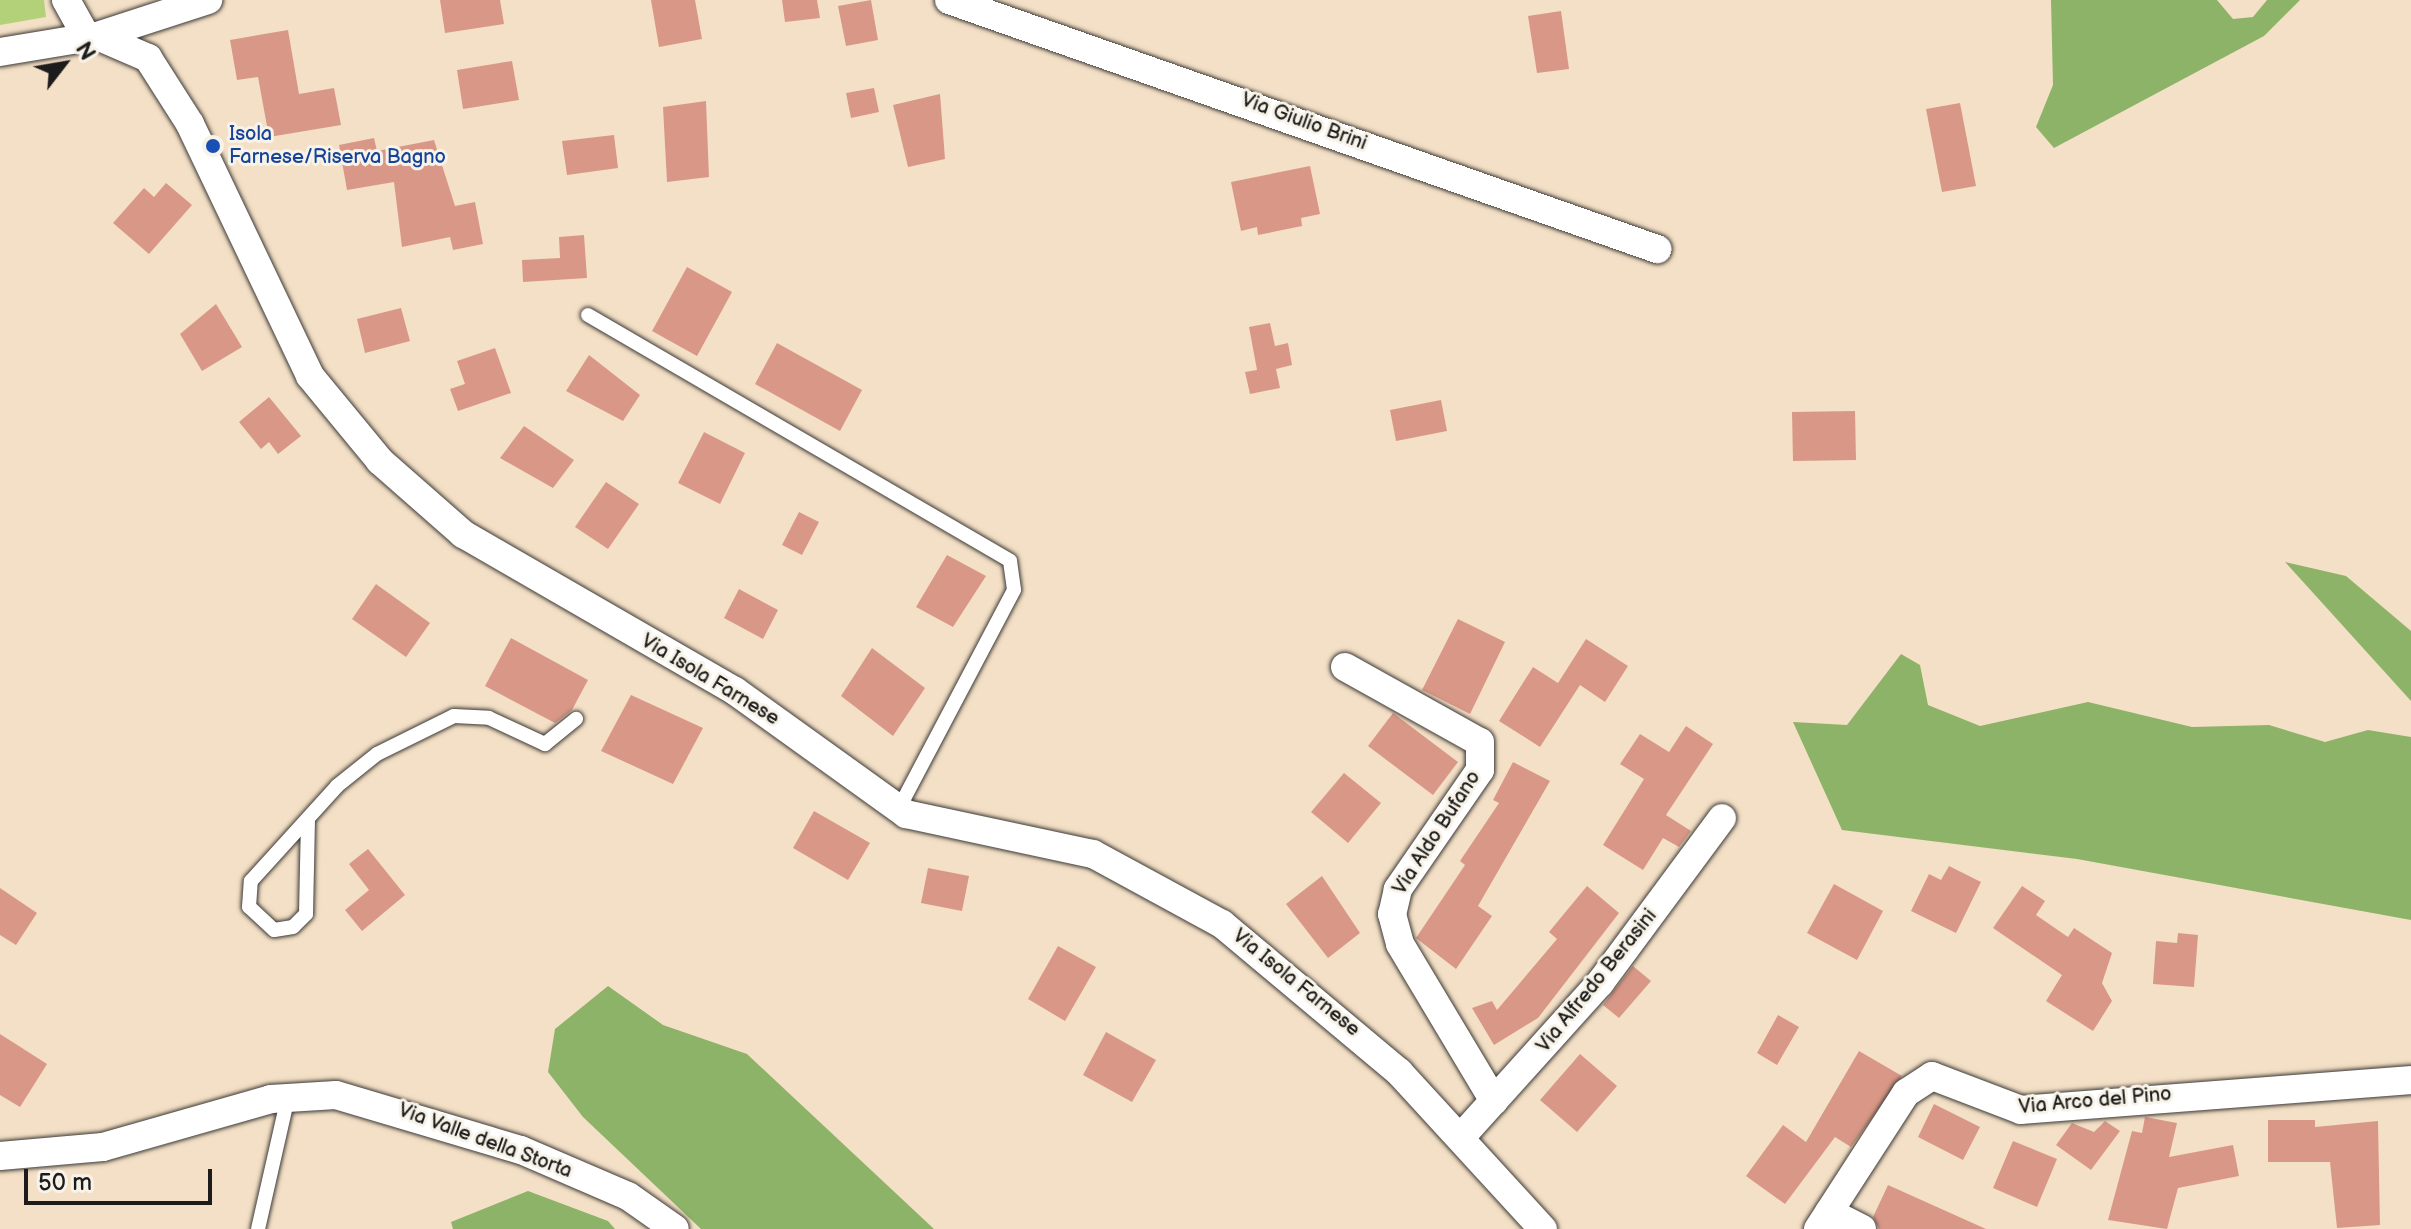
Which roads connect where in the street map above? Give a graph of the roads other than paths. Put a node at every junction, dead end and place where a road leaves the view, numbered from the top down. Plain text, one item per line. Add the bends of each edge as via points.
1 (66, 0) edge
2 (208, 0) edge
3 (949, 0) edge
4 (92, 36) junction
5 (0, 52) edge
6 (1657, 249) dead end
7 (588, 315) dead end
8 (1345, 667) dead end
9 (576, 719) dead end
10 (898, 810) junction
11 (1722, 818) dead end
12 (308, 819) junction
13 (2411, 1080) edge
14 (288, 1095) junction
15 (1494, 1101) junction
16 (1462, 1136) junction
17 (0, 1156) edge
18 (1824, 1221) edge
19 (1535, 1227) edge
20 (258, 1229) edge
21 (675, 1229) edge
22 (1862, 1229) edge

1 - 4 street
2 - 4 street
3 - 6 street, Via Giulio Brini
4 - 5 street, Via Isola Farnese
4 - 10 street, Via Isola Farnese via 128,43 163,76 299,359 388,469 484,549 735,691
7 - 10 lane via 1010,561 1014,590
8 - 15 street, Via Aldo Bufano via 1480,742 1480,770 1398,889 1392,914 1400,944
9 - 12 lane via 545,744 478,715 440,719 352,773
10 - 16 street, Via Isola Farnese via 927,822 1067,845 1166,889 1305,986
11 - 15 street, Via Alfredo Berasini via 1600,983
12 - 12 lane via 246,891 254,915 274,930 293,927 306,914
13 - 18 street, Via Arco del Pino via 2021,1110 1932,1076 1906,1093
14 - 17 street, Via Valle della Storta via 118,1144
14 - 20 lane
14 - 21 street, Via Valle della Storta via 362,1101 475,1133 628,1196
15 - 16 street, Via Alfredo Berasini
16 - 19 street, Via Isola Farnese
18 - 22 street

